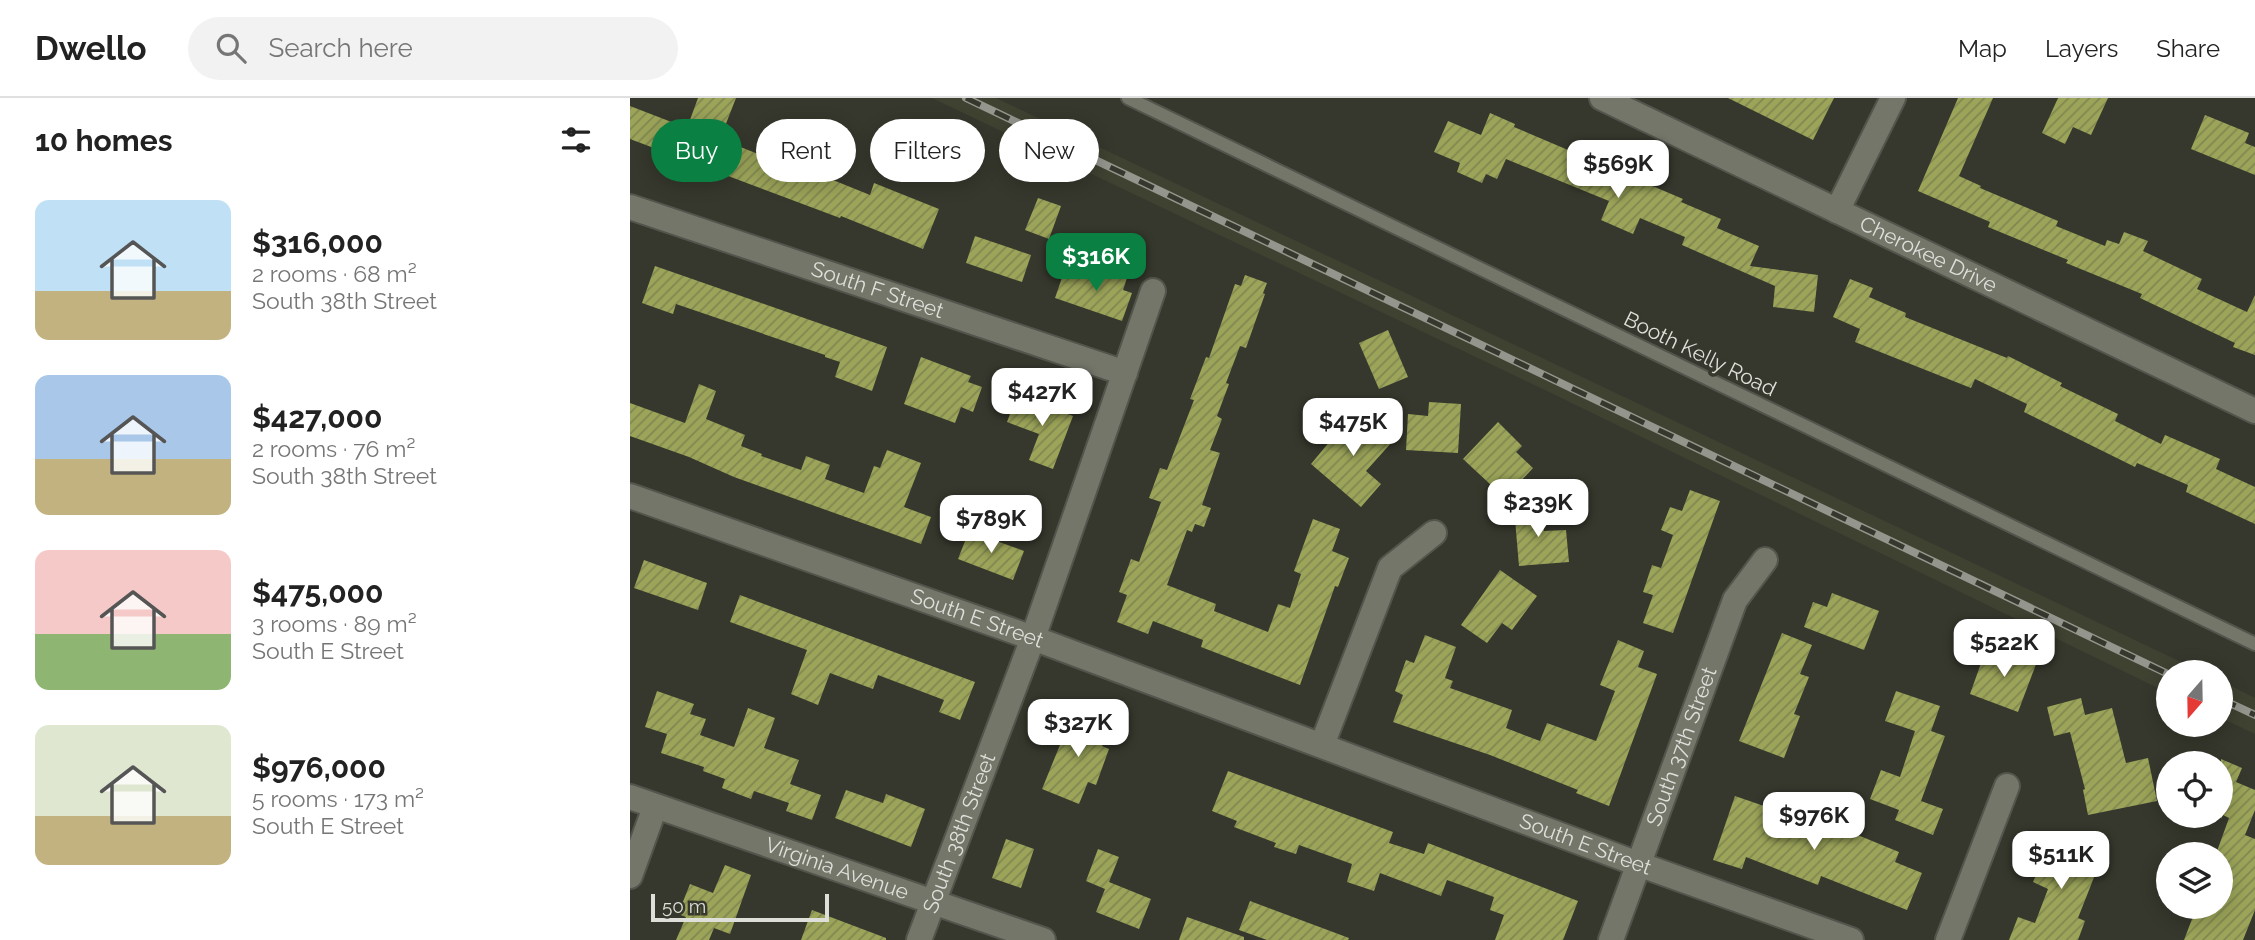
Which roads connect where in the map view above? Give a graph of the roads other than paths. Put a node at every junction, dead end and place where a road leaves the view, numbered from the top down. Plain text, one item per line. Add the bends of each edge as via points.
1 (1128, 98) edge
2 (1602, 98) edge
3 (1894, 98) edge
4 (630, 206) edge
5 (1837, 211) junction
6 (1153, 291) dead end
7 (1125, 373) junction
8 (2255, 411) edge
9 (630, 496) edge
10 (1434, 533) dead end
11 (1765, 560) dead end
12 (1033, 638) junction
13 (2255, 644) edge
14 (1322, 744) junction
15 (2007, 786) dead end
16 (630, 797) edge
17 (655, 807) junction
18 (1637, 864) junction
19 (630, 876) edge
20 (933, 901) junction
21 (919, 940) edge
22 (1043, 940) edge
23 (1611, 940) edge
24 (1851, 940) edge
25 (1948, 940) edge

1 - 13 lane, Booth Kelly Road
2 - 5 street, Cherokee Drive
3 - 5 street
4 - 7 street, South F Street
5 - 8 street, Cherokee Drive
6 - 7 street, South 38th Street
7 - 12 street, South 38th Street
9 - 12 street, South E Street
10 - 14 street via 1390,568
11 - 18 street, South 37th Street via 1735,600
12 - 14 street, South E Street
12 - 20 street, South 38th Street
14 - 18 street, South E Street
15 - 25 street
16 - 17 street, Virginia Avenue
17 - 19 street
17 - 20 street, Virginia Avenue
18 - 23 street, South 37th Street
18 - 24 street, South E Street
20 - 21 street, South 38th Street
20 - 22 street, Virginia Avenue

